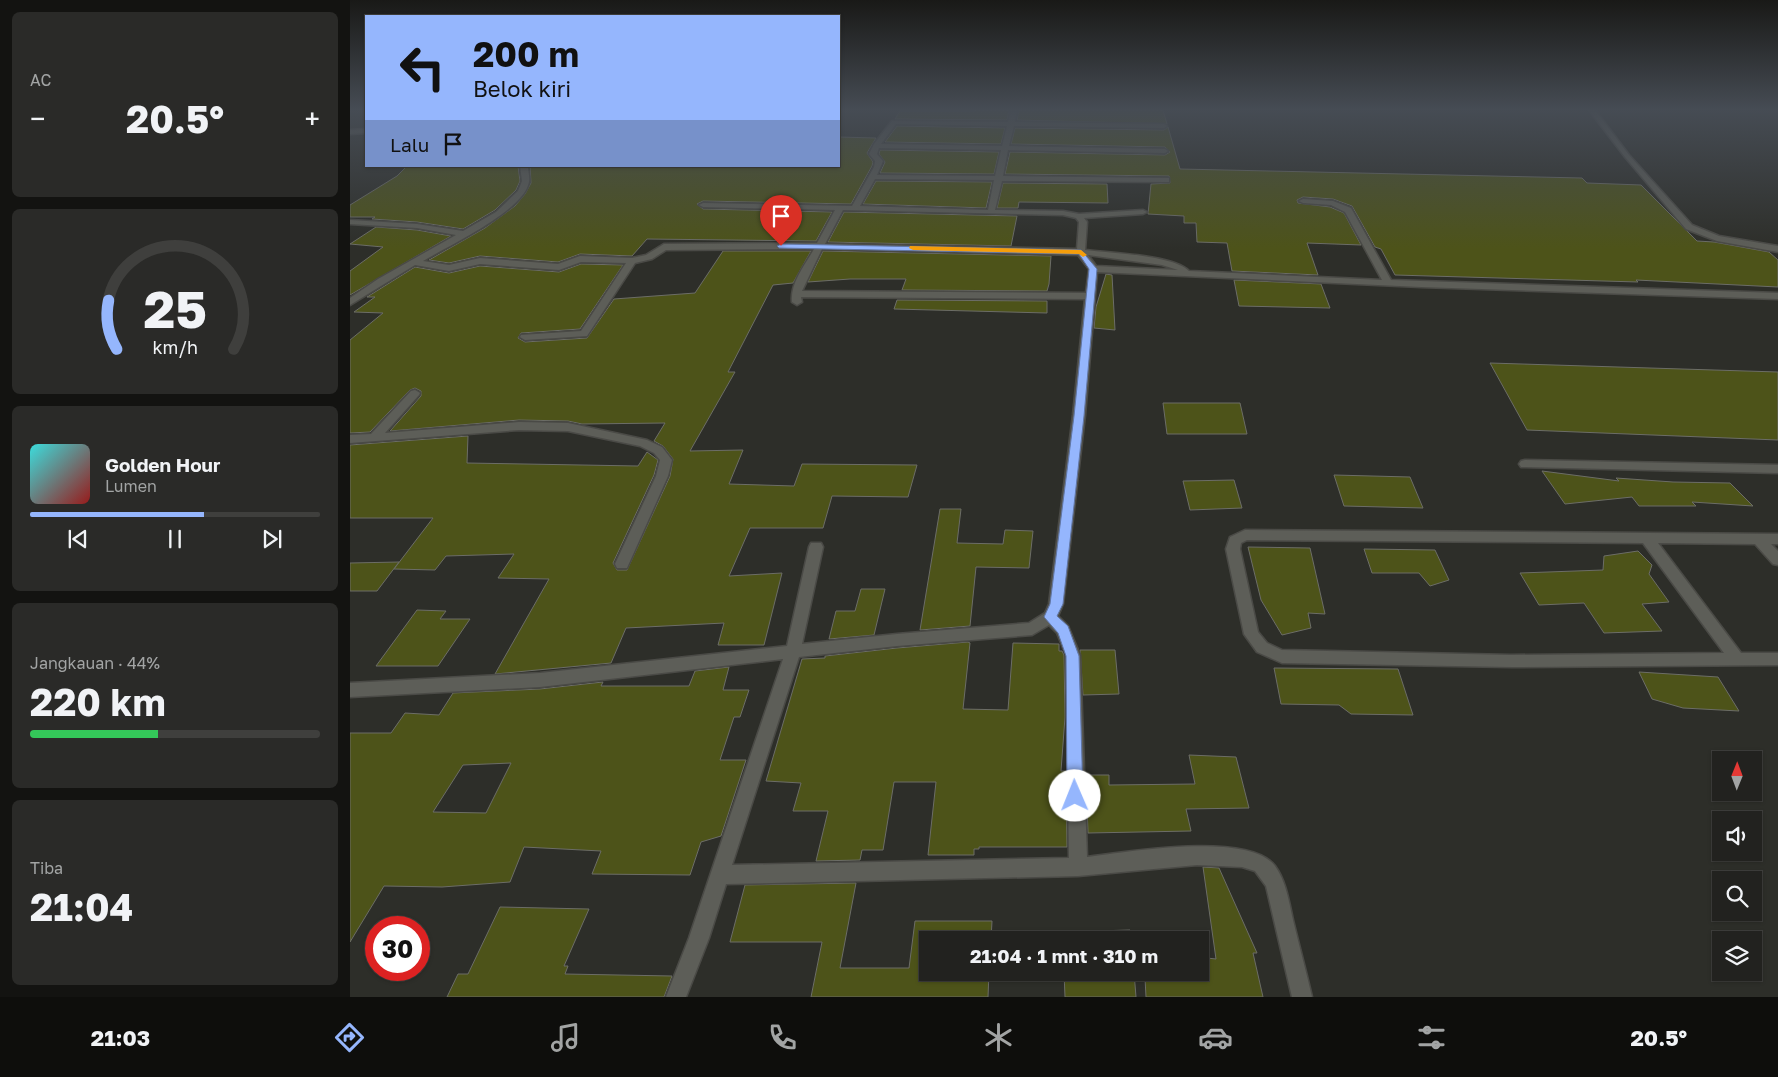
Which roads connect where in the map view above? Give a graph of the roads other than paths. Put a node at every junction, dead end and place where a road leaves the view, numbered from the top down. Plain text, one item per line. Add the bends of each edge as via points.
1 (875, 157) edge
2 (1003, 157) edge
3 (1627, 157) edge
4 (524, 167) edge
5 (873, 177) junction
6 (999, 178) junction
7 (1166, 180) dead end
8 (1303, 201) dead end
9 (703, 204) dead end
10 (840, 208) junction
11 (855, 208) junction
12 (991, 212) junction
13 (1143, 212) dead end
14 (1079, 216) junction
15 (350, 222) edge
16 (466, 234) junction
17 (820, 246) junction
18 (1778, 249) edge
19 (1081, 252) junction
20 (632, 261) junction
21 (413, 262) junction
22 (1093, 269) junction
23 (1191, 274) junction
24 (1388, 282) junction
25 (350, 293) edge
26 (361, 294) junction
27 (1090, 296) junction
28 (1778, 296) edge
29 (350, 302) edge
30 (525, 337) dead end
31 (416, 393) dead end
32 (376, 436) junction
33 (350, 439) edge
34 (1525, 464) dead end
35 (1778, 470) edge
36 (1647, 538) junction
37 (1759, 539) junction
38 (1778, 539) edge
39 (816, 547) dead end
40 (1778, 560) edge
41 (622, 564) dead end
42 (1050, 617) junction
43 (793, 652) junction
44 (1778, 659) edge
45 (1738, 660) junction
46 (350, 690) edge
47 (1078, 867) junction
48 (719, 874) junction
49 (676, 997) edge
50 (1302, 997) edge

1 - 5 street via 879,164
2 - 6 street
3 - 18 street via 1689,227 1717,238
4 - 16 street via 526,181 513,202
5 - 6 street
5 - 11 street
6 - 7 street
6 - 12 street
8 - 24 street via 1333,203 1348,210
9 - 10 street
10 - 11 street
10 - 17 street
11 - 12 street
12 - 14 street
13 - 14 street
14 - 19 street via 1083,222
15 - 16 street via 416,226
16 - 21 street
17 - 19 street
17 - 20 street via 664,247 649,257
17 - 27 street via 796,298
19 - 22 street
19 - 23 street via 1162,262 1176,265
20 - 21 street via 580,259 558,267 480,261 449,268
20 - 30 street via 584,334
21 - 26 street
22 - 23 street
22 - 27 street
23 - 24 street
24 - 28 street
25 - 26 street
26 - 29 street
27 - 42 street via 1058,594
31 - 32 street
32 - 33 street
32 - 41 street via 519,426 568,426 643,443 658,450 666,460 662,476
34 - 35 street
36 - 37 street
36 - 45 street
36 - 45 street via 1245,535 1235,540 1232,549 1251,634 1256,643 1273,655 1288,658 1511,661
37 - 38 street
37 - 40 street
39 - 43 street
42 - 43 street via 1032,629 1022,631
42 - 47 street via 1063,630 1072,656
43 - 46 street via 540,680
43 - 48 street
44 - 45 street
47 - 48 street
47 - 50 street via 1206,856 1244,858 1260,864 1275,884
48 - 49 street

